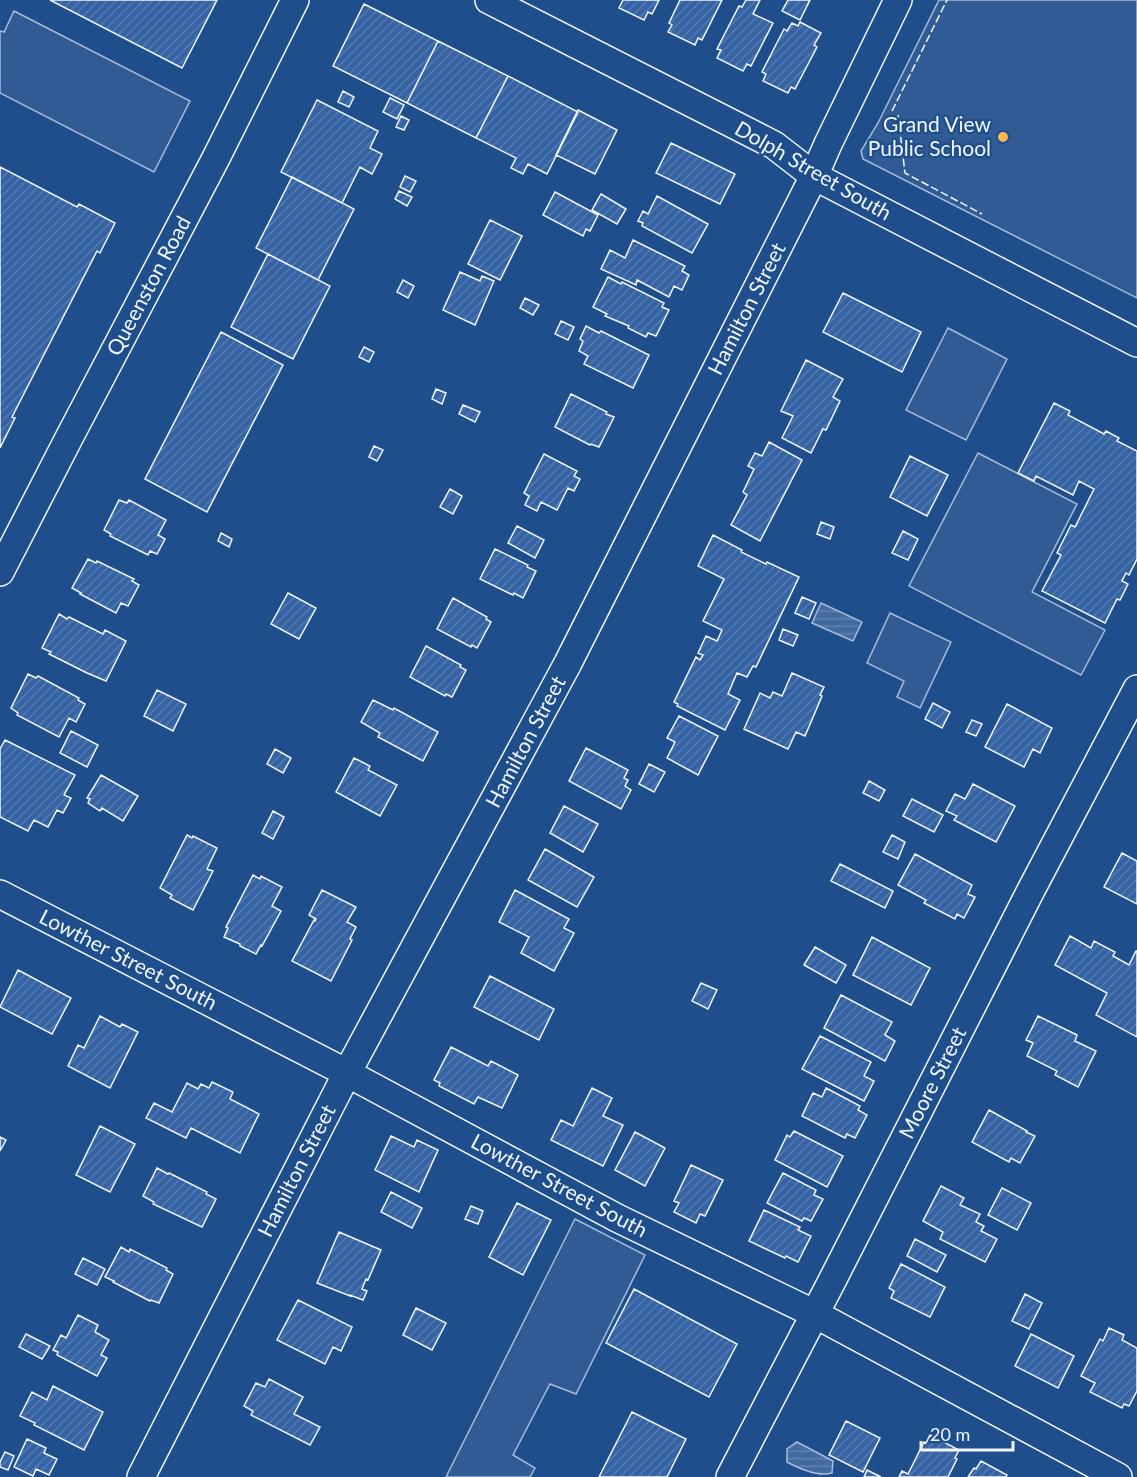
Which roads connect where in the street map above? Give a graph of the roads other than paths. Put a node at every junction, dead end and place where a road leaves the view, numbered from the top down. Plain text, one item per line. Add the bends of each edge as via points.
1 (295, 0) edge
2 (489, 0) edge
3 (898, 0) edge
4 (814, 176) junction
5 (1137, 343) edge
6 (0, 572) edge
7 (1137, 689) edge
8 (0, 894) edge
9 (347, 1073) junction
10 (815, 1314) junction
11 (141, 1477) edge
12 (730, 1477) edge
13 (1118, 1477) edge

1 - 6 street, Queenston Road
2 - 4 street, Dolph Street South via 774,145
3 - 4 street, Hamilton Street
4 - 5 street, Dolph Street South
4 - 9 street, Hamilton Street via 568,663
7 - 10 street, Moore Street
8 - 9 street, Lowther Street South
9 - 10 street, Lowther Street South via 617,1218
9 - 11 street, Hamilton Street
10 - 12 street, Moore Street
10 - 13 street, Lowther Street South

